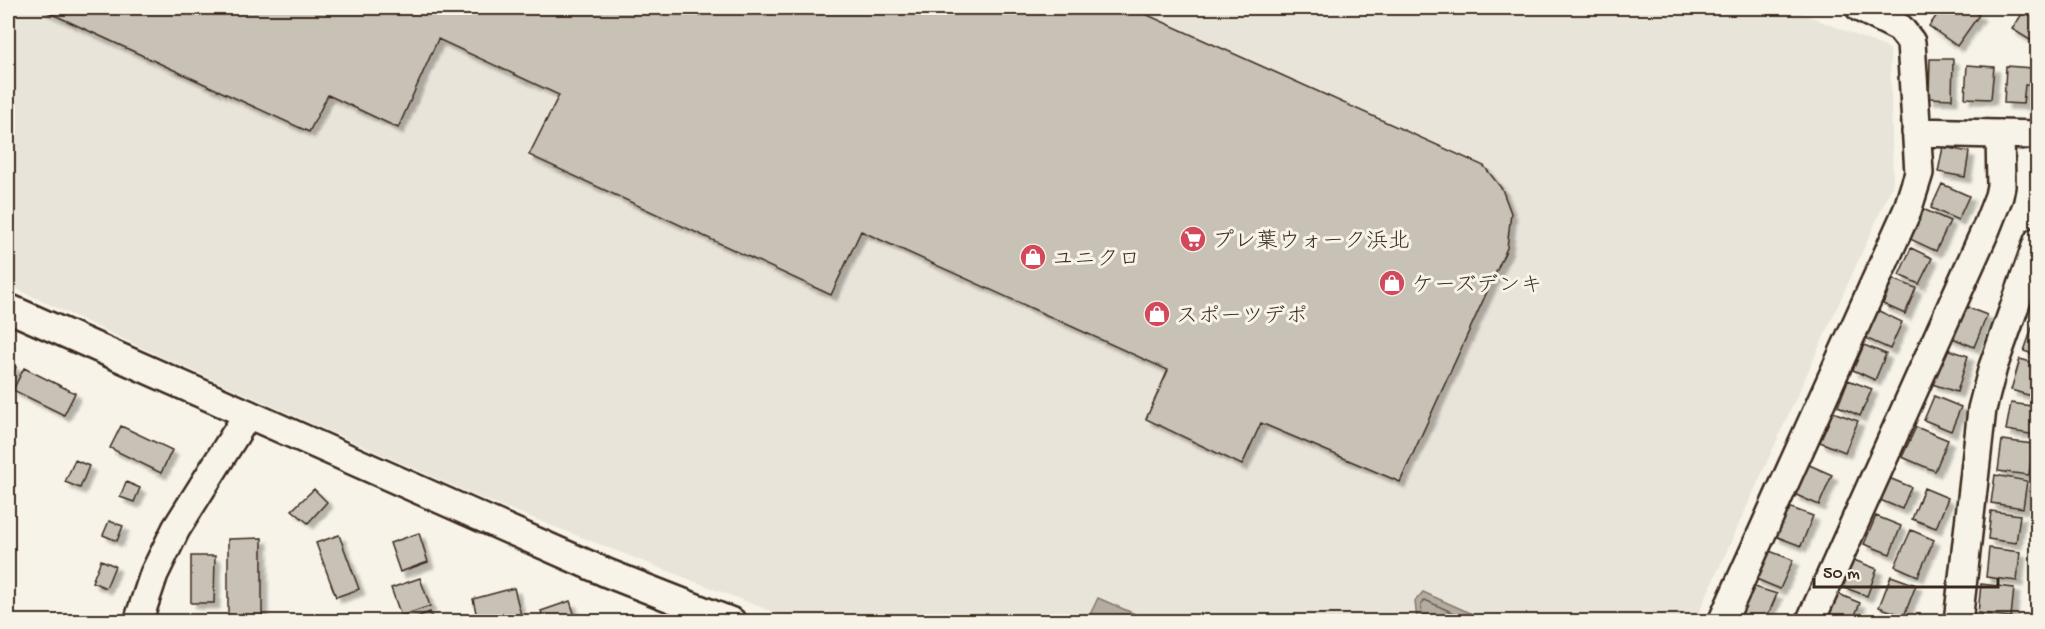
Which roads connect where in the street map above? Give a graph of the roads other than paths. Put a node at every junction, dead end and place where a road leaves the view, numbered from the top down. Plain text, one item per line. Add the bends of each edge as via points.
1 (1860, 8) edge
2 (1909, 8) edge
3 (1911, 42) junction
4 (1916, 132) junction
5 (2000, 134) junction
6 (2037, 135) edge
7 (2037, 241) edge
8 (8, 308) edge
9 (248, 414) junction
10 (138, 621) edge
11 (732, 621) edge
12 (1722, 621) edge
13 (1810, 621) edge
14 (1958, 621) edge

1 - 3 street via 1900,28
2 - 3 street
3 - 4 street
4 - 5 street
4 - 12 street via 1919,173 1907,211
5 - 6 street
5 - 13 street via 2001,186 1996,204
7 - 14 street via 1982,409
8 - 9 street
9 - 10 street via 176,529 154,574
9 - 11 street via 596,568

